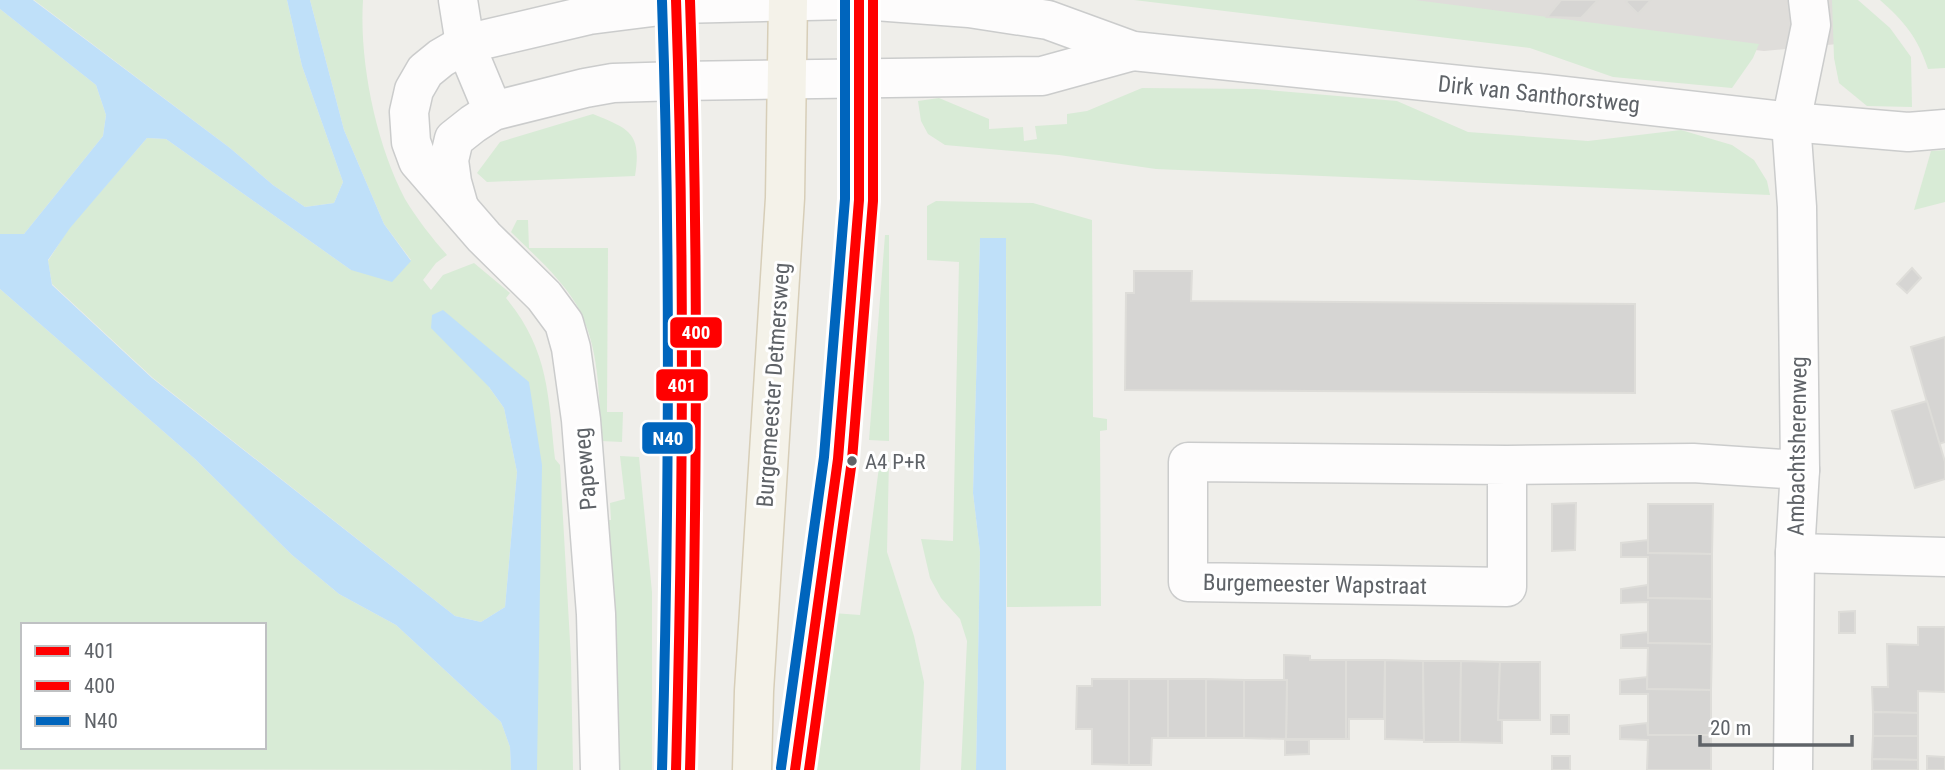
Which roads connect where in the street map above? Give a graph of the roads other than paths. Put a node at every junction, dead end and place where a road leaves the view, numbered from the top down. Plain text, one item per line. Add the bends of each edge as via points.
1 (458, 0) edge
2 (850, 0) edge
3 (861, 0) edge
4 (1808, 0) edge
5 (788, 1) edge
6 (676, 2) edge
7 (465, 44) junction
8 (1133, 51) junction
9 (787, 79) junction
10 (860, 79) junction
11 (679, 81) junction
12 (494, 111) junction
13 (1791, 122) junction
14 (1945, 129) edge
15 (460, 209) junction
16 (1507, 465) junction
17 (1800, 470) junction
18 (1795, 553) junction
19 (1945, 557) edge
20 (600, 770) edge
21 (676, 770) edge
22 (752, 770) edge
23 (794, 770) edge
24 (1793, 770) edge

1 - 7 street
2 - 5 street
3 - 8 street, Dirk van Santhorstweg via 969,8 1048,20
3 - 10 street
4 - 13 street, Ambachtsherenweg via 1811,25
5 - 6 street
5 - 9 main road, Burgemeester Detmersweg
6 - 7 street via 589,15
6 - 11 main road
7 - 12 street
7 - 15 street, Papeweg via 425,71 409,112 418,161
8 - 10 street, Dirk van Santhorstweg via 1042,76
8 - 13 street, Dirk van Santhorstweg
9 - 10 street, Dirk van Santhorstweg
9 - 11 street, Dirk van Santhorstweg
9 - 22 main road, Burgemeester Detmersweg via 784,209
10 - 23 street via 859,200 838,459
11 - 12 street, Dirk van Santhorstweg via 613,83
11 - 21 main road via 685,412
12 - 15 street, Papeweg via 454,139 449,160
13 - 14 street, Dirk van Santhorstweg via 1908,132
13 - 17 street, Ambachtsherenweg via 1797,207
15 - 20 street, Papeweg via 544,296 564,323 571,348 597,614
16 - 16 street, Burgemeester Wapstraat via 1188,462 1188,582 1507,587
16 - 17 street, Burgemeester Wapstraat via 1693,463
17 - 18 street, Ambachtsherenweg
18 - 19 street
18 - 24 street, Ambachtsherenweg

